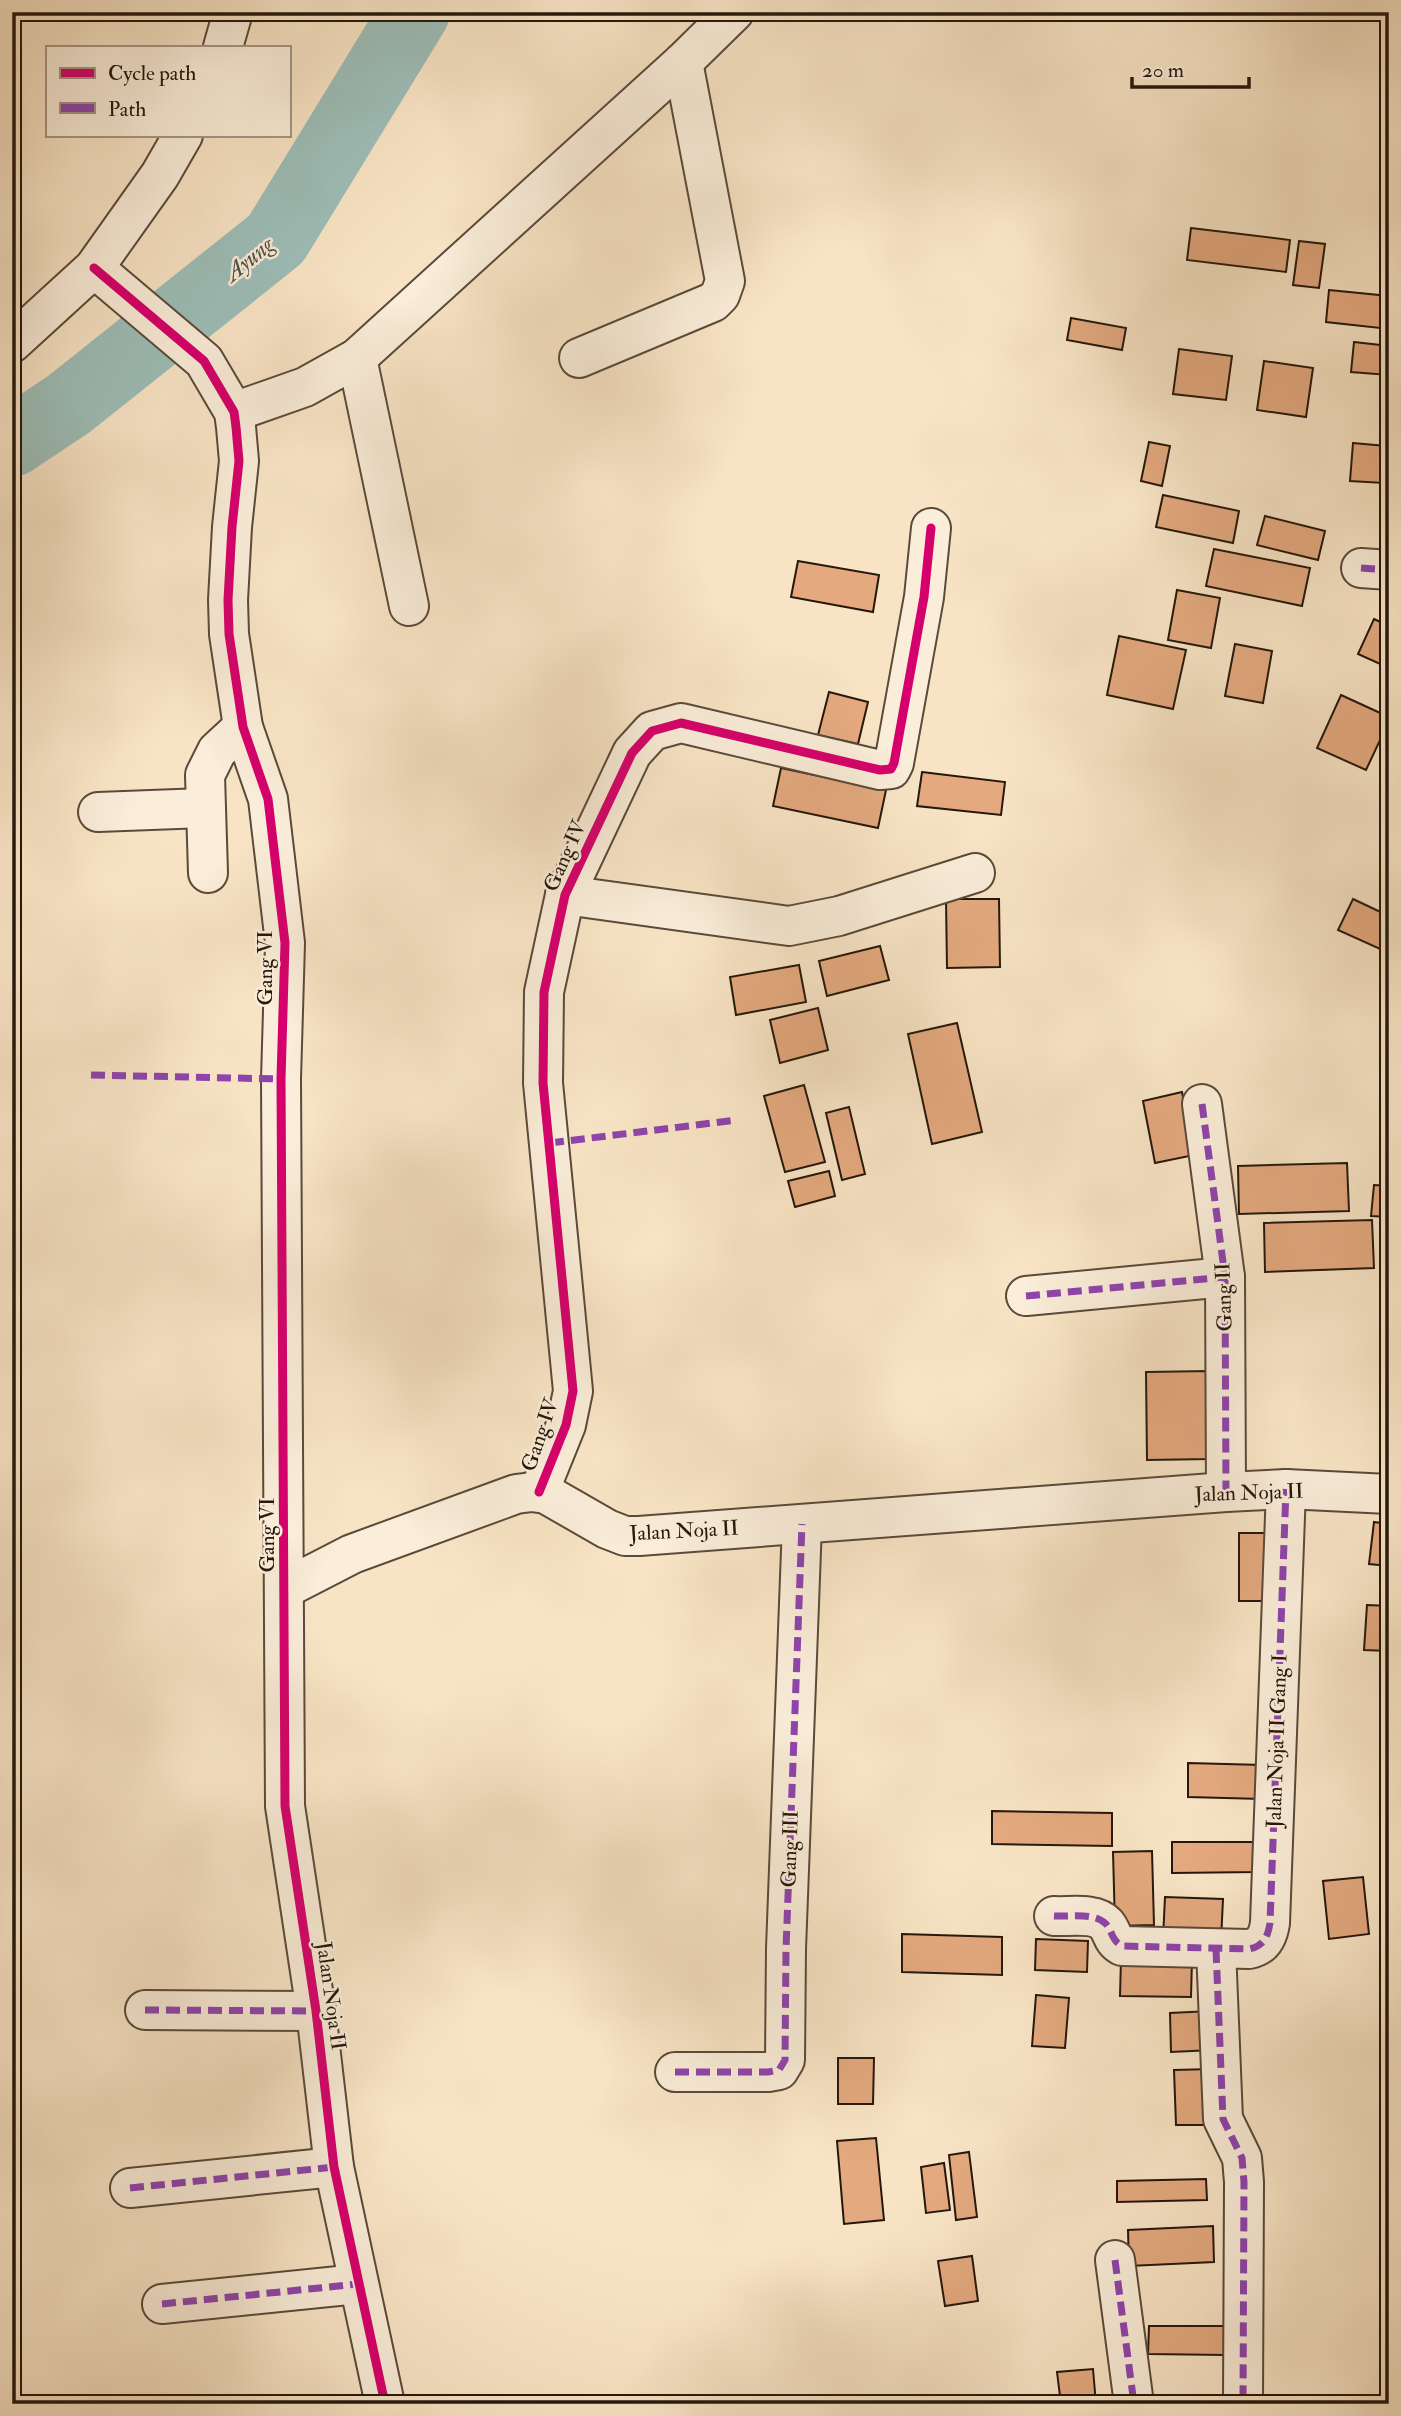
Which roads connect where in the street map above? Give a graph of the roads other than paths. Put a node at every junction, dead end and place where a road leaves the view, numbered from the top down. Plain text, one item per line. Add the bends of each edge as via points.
1 (233, 12) edge
2 (734, 12) edge
3 (223, 46) edge
4 (683, 62) junction
5 (182, 136) edge
6 (94, 268) junction
7 (12, 343) edge
8 (357, 358) junction
9 (579, 358) dead end
10 (234, 412) junction
11 (931, 528) dead end
12 (409, 606) dead end
13 (243, 727) junction
14 (204, 808) junction
15 (98, 811) dead end
16 (208, 873) dead end
17 (975, 873) dead end
18 (565, 895) junction
19 (1202, 1104) dead end
20 (1225, 1278) junction
21 (1026, 1296) dead end
22 (1286, 1489) junction
23 (539, 1492) junction
24 (1226, 1492) junction
25 (1389, 1494) edge
26 (802, 1524) junction
27 (284, 1589) junction
28 (1054, 1916) dead end
29 (1216, 1949) junction
30 (145, 2010) dead end
31 (316, 2011) junction
32 (675, 2072) dead end
33 (334, 2167) junction
34 (130, 2188) dead end
35 (1115, 2260) dead end
36 (358, 2284) junction
37 (162, 2304) dead end
38 (385, 2404) edge
39 (1134, 2404) edge
40 (1242, 2404) edge

1 - 3 street
2 - 4 street
4 - 8 street
4 - 9 street via 725,281 713,302
5 - 6 street
6 - 7 street
6 - 10 street, Gang VI via 204,361
8 - 10 street via 305,387
8 - 12 street
10 - 13 street, Gang VI via 239,461 228,600
11 - 18 street, Gang IV via 924,597 891,769 681,723 652,731 632,753
13 - 14 street via 210,761
13 - 27 street, Gang VI via 268,799 285,943 281,1079
14 - 15 street
14 - 16 street
17 - 18 street via 839,916 789,926
18 - 23 street, Gang IV via 544,992 541,1046 573,1391 566,1425
19 - 20 street, Gang II
20 - 21 street
20 - 24 street, Gang II
22 - 24 street, Jalan Noja II
22 - 25 street, Jalan Noja II
22 - 29 street, Jalan Noja II Gang I via 1269,1930 1256,1948
23 - 26 street, Jalan Noja II via 625,1536
23 - 27 street via 516,1494 352,1554
24 - 26 street, Jalan Noja II
26 - 32 street, Gang III via 785,2060 779,2070 768,2072
27 - 31 street, Jalan Noja II via 285,1806
28 - 29 street via 1094,1917 1108,1925 1111,1937 1122,1946
29 - 40 street via 1223,2119 1242,2158 1244,2182
30 - 31 street
31 - 33 street, Jalan Noja II
33 - 34 street
33 - 36 street, Jalan Noja II
35 - 39 street
36 - 37 street
36 - 38 street, Jalan Noja II

